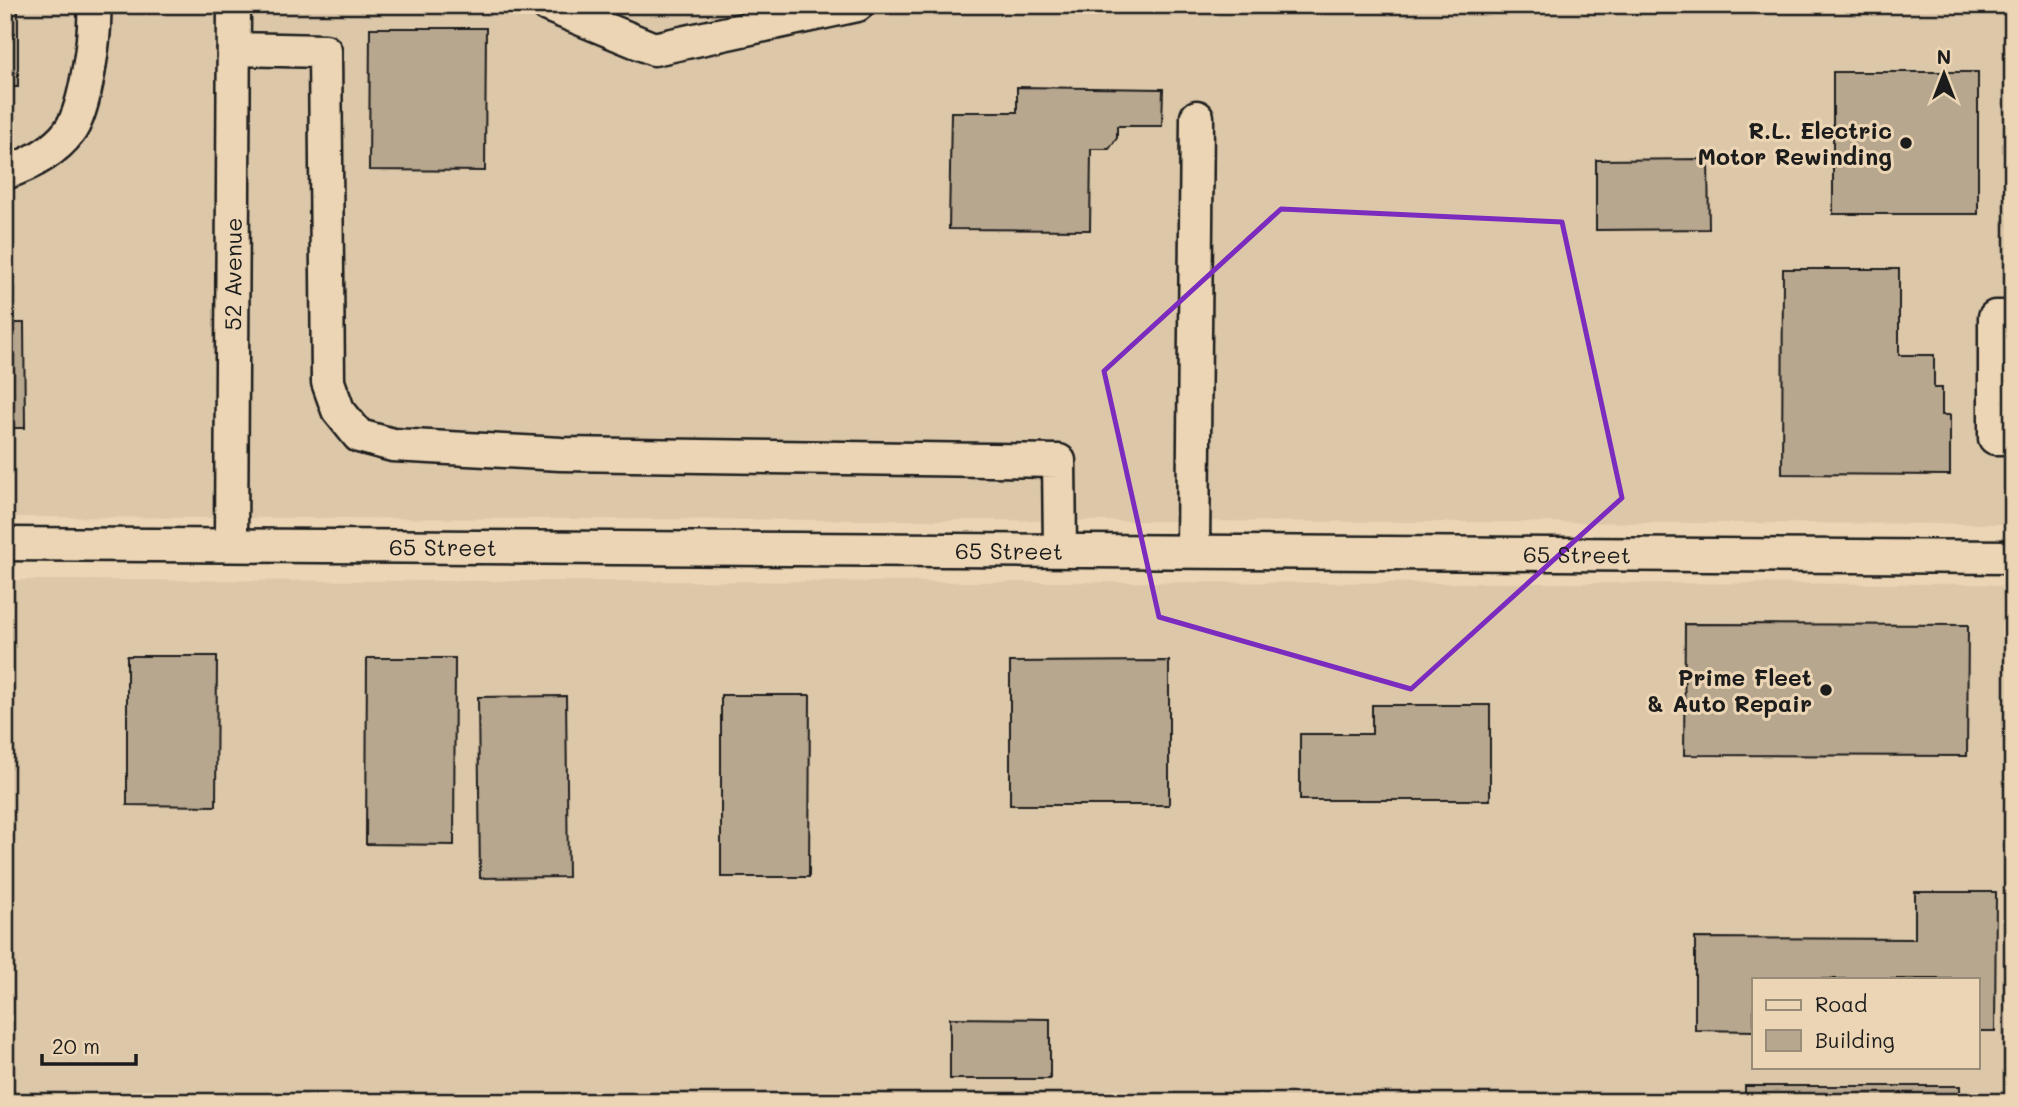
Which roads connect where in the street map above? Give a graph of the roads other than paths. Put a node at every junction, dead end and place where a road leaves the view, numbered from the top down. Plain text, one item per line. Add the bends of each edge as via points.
1 (94, 5) edge
2 (234, 5) edge
3 (547, 5) edge
4 (857, 5) edge
5 (234, 49) junction
6 (1197, 117) dead end
7 (5, 173) edge
8 (2013, 317) edge
9 (2013, 438) edge
10 (5, 544) edge
11 (231, 544) junction
12 (1060, 549) junction
13 (1193, 550) junction
14 (2013, 557) edge

1 - 7 street via 88,78 69,132 30,164
2 - 5 street, 52 Avenue
3 - 4 street via 654,49
5 - 11 street, 52 Avenue
5 - 12 street via 325,51 328,382 338,410 359,436 393,445 561,454 1059,461
6 - 13 street
8 - 9 street via 1995,317 1995,438
10 - 11 street, 65 Street
11 - 12 street, 65 Street
12 - 13 street, 65 Street
13 - 14 street, 65 Street

